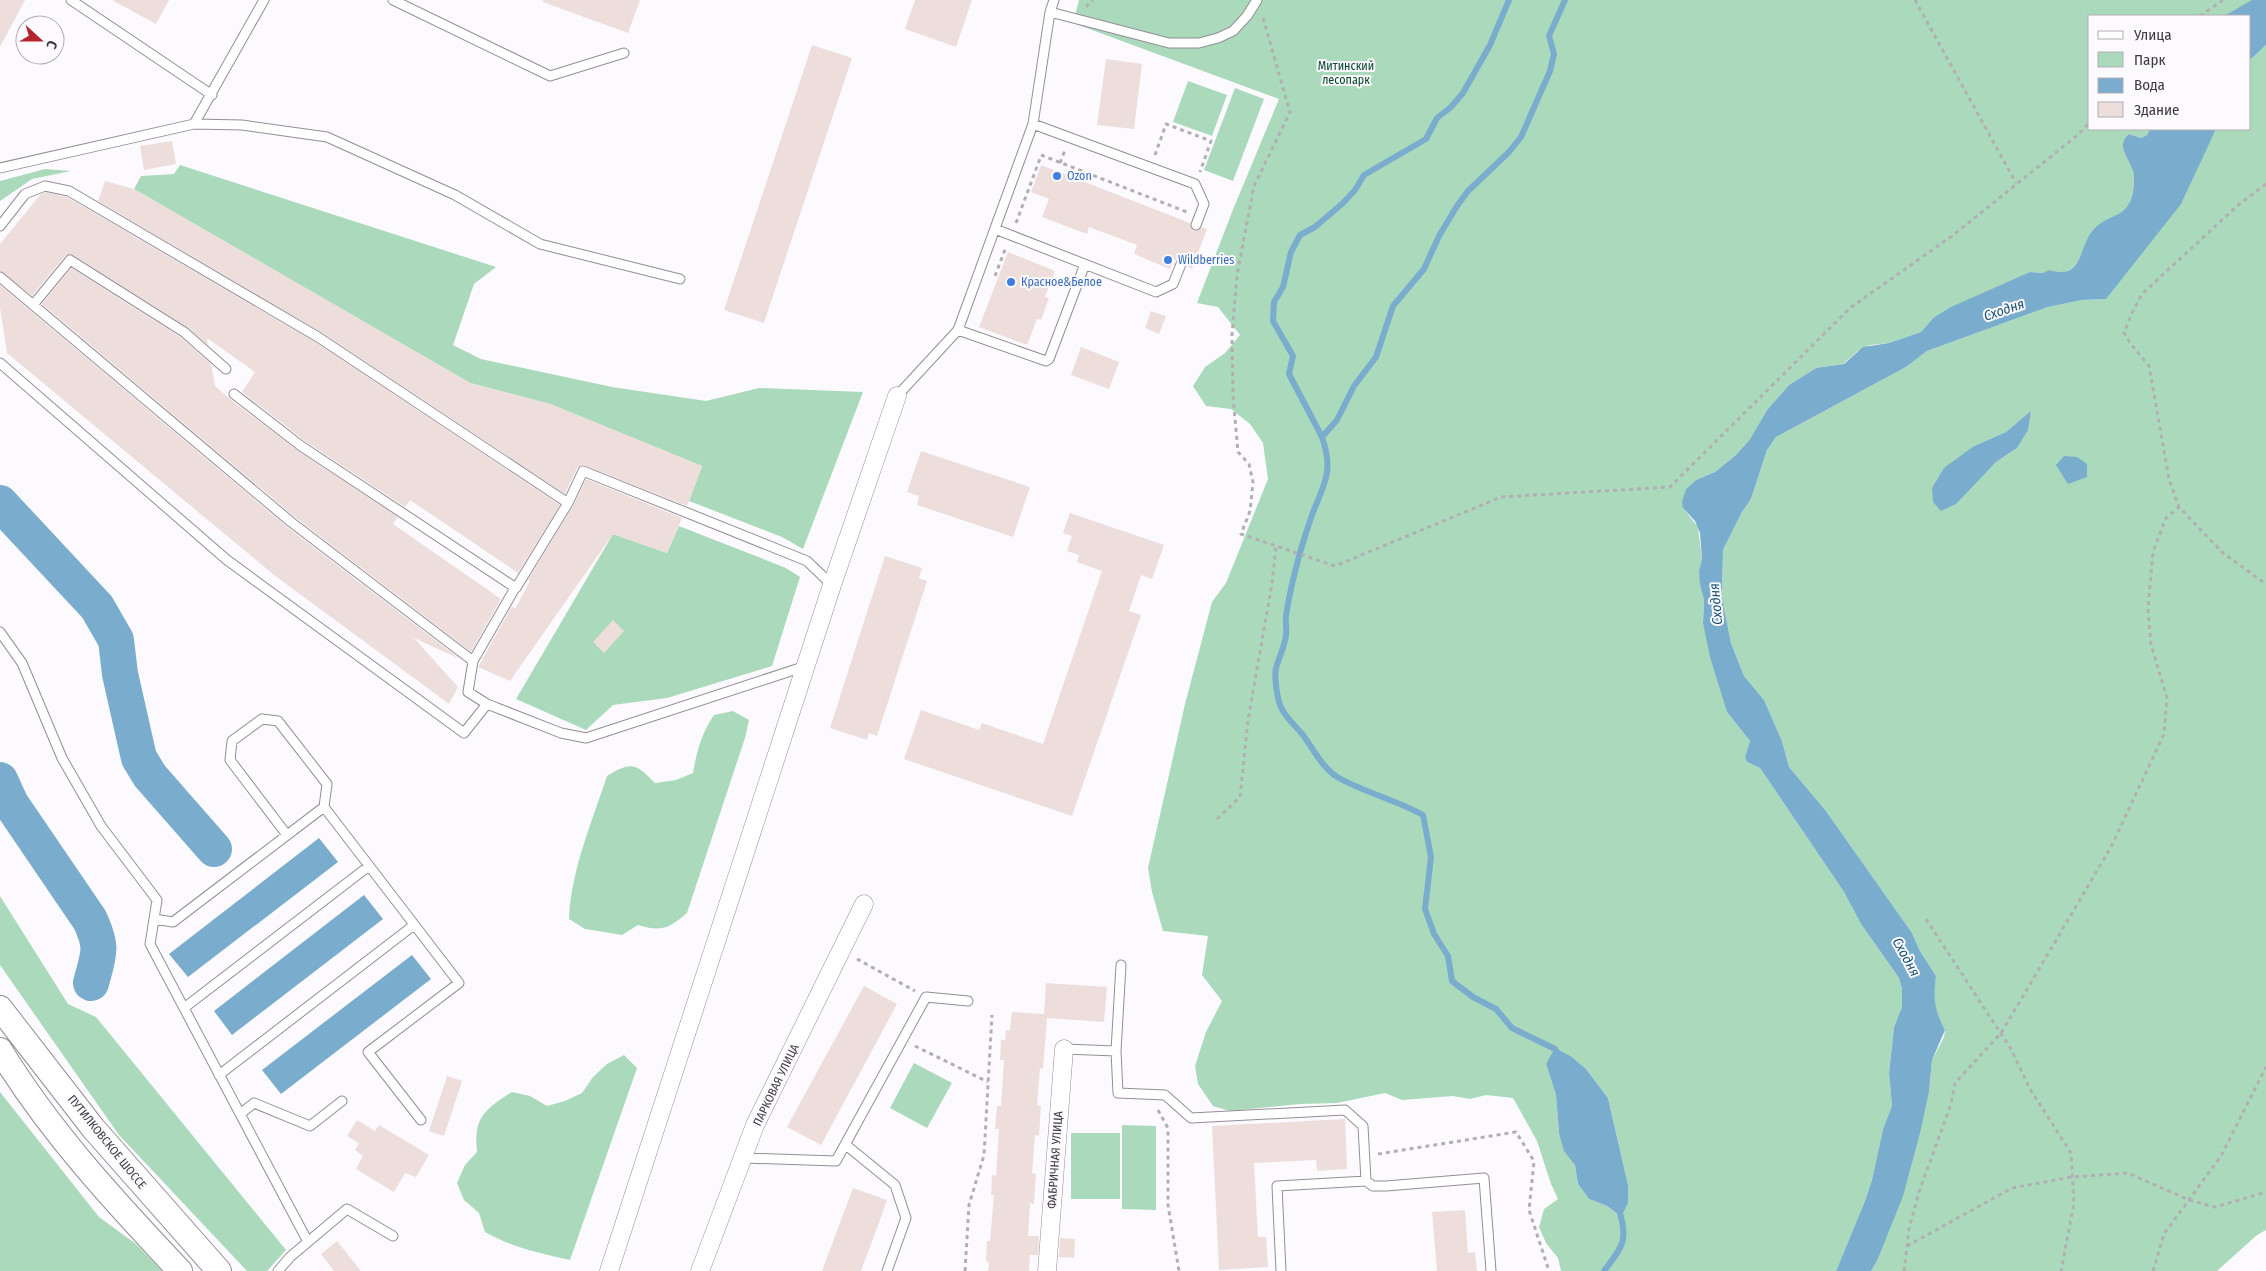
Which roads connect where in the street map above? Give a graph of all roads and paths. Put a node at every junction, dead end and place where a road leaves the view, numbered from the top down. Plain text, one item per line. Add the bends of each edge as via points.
1 (71, 0) edge
2 (264, 0) edge
3 (393, 0) edge
4 (1054, 0) edge
5 (1915, 0) edge
6 (2223, 0) edge
7 (1258, 4) edge
8 (1050, 12) junction
9 (2201, 15) edge
10 (624, 54) dead end
11 (212, 95) junction
12 (194, 124) junction
13 (1033, 124) junction
14 (2088, 124) edge
15 (1024, 149) junction
16 (0, 168) edge
17 (1150, 168) junction
18 (2016, 183) junction
19 (1195, 184) junction
20 (2266, 184) edge
21 (1198, 221) joint
22 (0, 226) edge
23 (995, 230) junction
24 (1085, 264) junction
25 (1181, 264) dead end
26 (0, 277) edge
27 (680, 280) dead end
28 (34, 305) junction
29 (958, 330) junction
30 (0, 363) edge
31 (226, 369) dead end
32 (234, 394) dead end
33 (898, 396) joint
34 (568, 503) junction
35 (2179, 507) junction
36 (1276, 546) junction
37 (2266, 584) edge
38 (832, 585) junction
39 (515, 588) junction
40 (0, 632) edge
41 (473, 661) junction
42 (807, 666) junction
43 (487, 704) junction
44 (324, 807) junction
45 (1217, 819) dead end
46 (287, 835) junction
47 (369, 866) junction
48 (864, 904) dead end
49 (154, 919) junction
50 (1926, 919) dead end
51 (414, 925) junction
52 (841, 951) junction
53 (1121, 964) dead end
54 (926, 997) junction
55 (968, 1001) dead end
56 (0, 1008) edge
57 (184, 1008) junction
58 (992, 1015) dead end
59 (2000, 1033) junction
60 (903, 1040) junction
61 (1064, 1049) joint
62 (0, 1050) edge
63 (1116, 1052) junction
64 (2266, 1068) edge
65 (219, 1075) junction
66 (988, 1082) junction
67 (1150, 1094) junction
68 (342, 1101) dead end
69 (240, 1114) junction
70 (421, 1120) dead end
71 (846, 1145) junction
72 (743, 1158) junction
73 (2072, 1177) junction
74 (1366, 1181) junction
75 (2266, 1192) edge
76 (2189, 1200) junction
77 (393, 1236) dead end
78 (308, 1242) junction
79 (1907, 1246) junction
80 (180, 1271) edge
81 (219, 1271) edge
82 (278, 1271) edge
83 (609, 1271) edge
84 (700, 1271) edge
85 (887, 1271) edge
86 (965, 1271) edge
87 (1047, 1271) edge
88 (1179, 1271) edge
89 (1281, 1271) edge
90 (1491, 1271) edge
91 (1904, 1271) edge
92 (2060, 1271) edge
93 (2153, 1271) edge

1 - 11 lane
2 - 11 lane
3 - 10 lane via 550,76
4 - 8 lane
5 - 18 path
6 - 9 path
7 - 8 lane via 1233,31 1199,43 1169,43
7 - 36 path via 1290,112 1254,186 1237,275 1232,335 1233,396 1238,452 1249,464 1253,482 1250,511 1241,534
8 - 13 lane
11 - 12 lane
12 - 16 lane
12 - 27 lane via 242,125 327,137 455,195 540,244
13 - 15 lane
13 - 17 lane
14 - 18 path
15 - 21 path
15 - 23 lane
17 - 19 lane
17 - 19 path via 1166,124 1211,141
18 - 36 path via 1952,236 1850,308 1670,487 1501,497 1335,566
19 - 21 lane via 1204,204
20 - 35 path via 2237,206 2142,294 2124,333 2149,366 2169,479
22 - 34 lane via 25,194 45,186 69,191 318,337
23 - 24 lane
23 - 29 lane
24 - 25 lane via 1156,292 1173,284
24 - 29 lane via 1046,362
26 - 28 lane
28 - 31 lane via 70,260 184,332
28 - 41 lane via 291,522
29 - 33 lane
30 - 43 lane via 227,560 464,733
32 - 39 lane via 301,446
33 - 38 street
34 - 38 lane via 583,471 807,561
34 - 39 lane
35 - 37 path via 2223,553
35 - 59 path via 2166,518 2153,552 2148,608 2151,645 2167,698 2164,734 2111,848
36 - 45 path via 1248,720 1240,796
38 - 42 street
39 - 41 lane
40 - 49 lane via 22,663 62,758 101,826 157,900
41 - 43 lane via 468,692
42 - 43 lane via 586,738 561,733
42 - 83 street
44 - 46 lane
44 - 46 lane via 327,784 278,721 262,719 232,741 230,760
44 - 47 lane
46 - 49 lane via 173,922
47 - 51 lane
47 - 57 lane
48 - 52 street, ПАРКОВАЯ УЛИЦА
49 - 57 lane via 150,944
50 - 59 path
51 - 65 lane
51 - 70 lane via 459,983 368,1052
52 - 54 path
52 - 72 street, ПАРКОВАЯ УЛИЦА via 755,1125
53 - 63 lane
54 - 55 lane
54 - 60 lane
56 - 81 main road, ПУТИЛКОВСКОЕ ШОССЕ via 93,1128
57 - 65 lane
58 - 66 path
59 - 73 path via 2030,1089 2071,1153
59 - 79 path via 1955,1083 1951,1104 1919,1192
60 - 66 path
60 - 71 lane
61 - 63 lane
61 - 87 street, ФАБРИЧНАЯ УЛИЦА
62 - 80 main road via 69,1147
63 - 67 lane via 1118,1093
64 - 76 path via 2221,1156
65 - 69 lane
66 - 86 path via 984,1155 969,1205
67 - 74 lane via 1165,1095 1191,1118 1345,1110 1363,1126
67 - 88 path via 1168,1128 1168,1205
68 - 69 lane via 310,1126 254,1104
69 - 78 lane
71 - 72 lane via 836,1161
71 - 85 lane via 895,1185 906,1218
72 - 84 street, ПАРКОВАЯ УЛИЦА
73 - 76 path via 2128,1173
73 - 79 path via 2012,1188
73 - 92 path via 2074,1203
74 - 89 lane via 1276,1186
74 - 90 lane via 1373,1186 1386,1186 1484,1178
75 - 76 path via 2215,1207
76 - 93 path via 2164,1234
77 - 78 lane via 347,1209
78 - 82 lane
79 - 91 path

